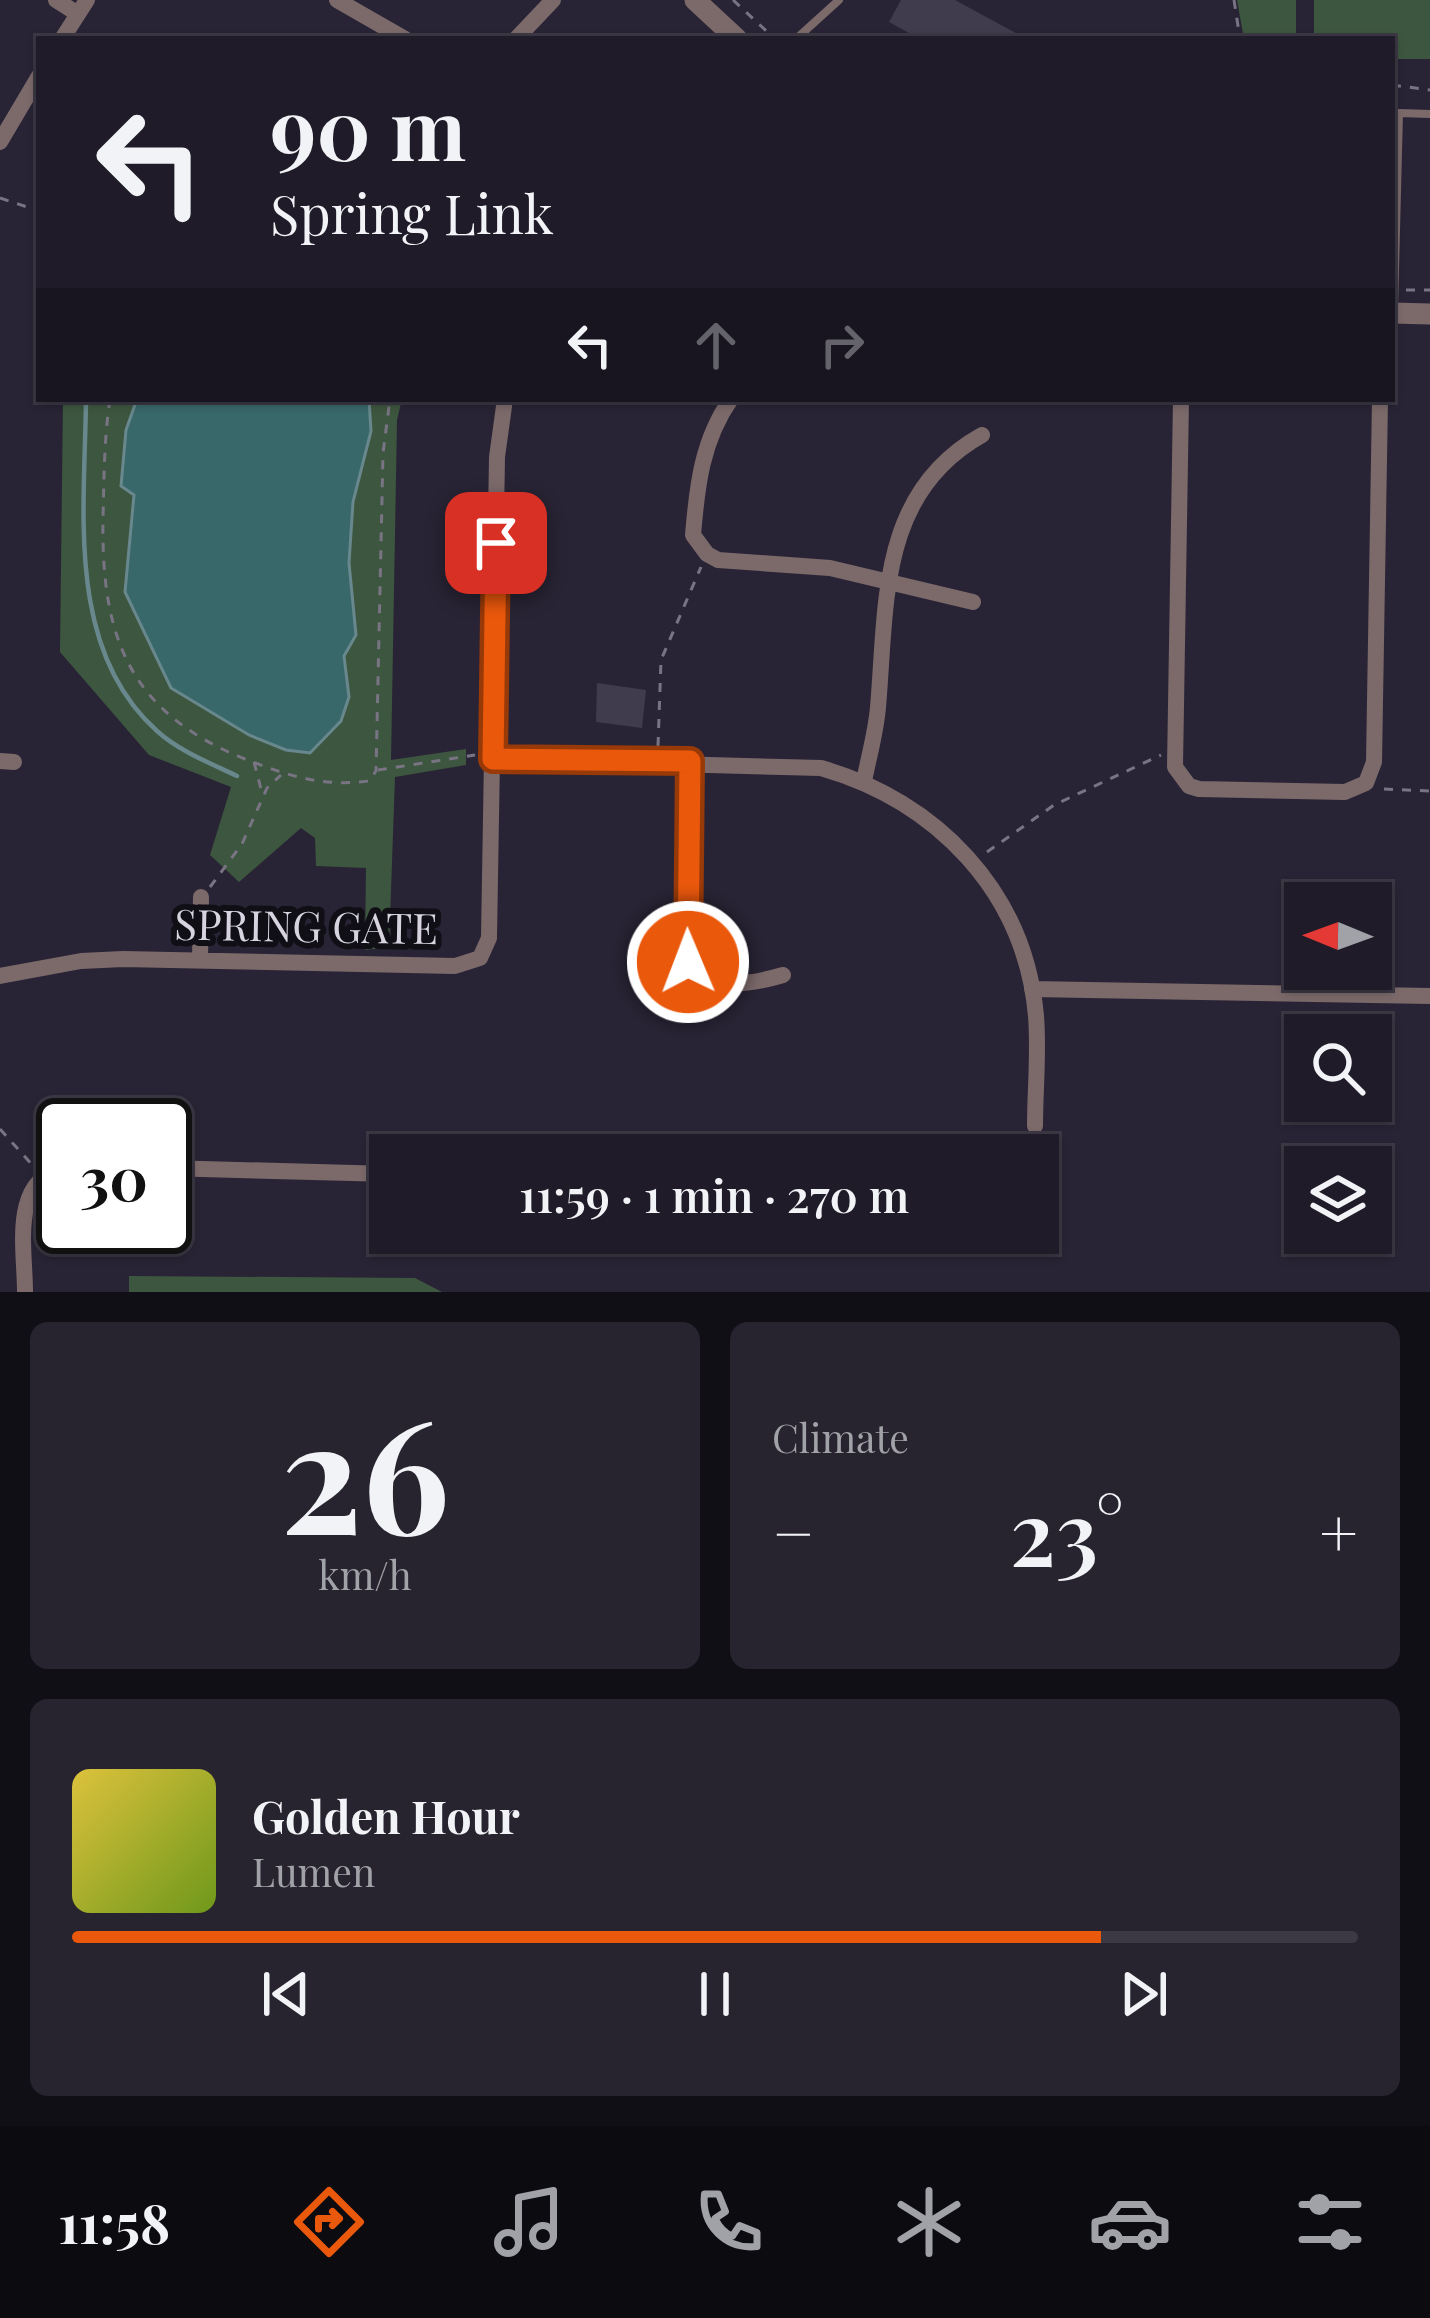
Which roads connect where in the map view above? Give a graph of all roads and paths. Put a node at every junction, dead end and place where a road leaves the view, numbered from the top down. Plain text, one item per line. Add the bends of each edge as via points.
1 (56, 0) edge
2 (337, 0) edge
3 (553, 0) edge
4 (695, 0) edge
5 (733, 0) edge
6 (839, 0) edge
7 (1234, 0) edge
8 (83, 7) edge
9 (64, 36) edge
10 (400, 36) edge
11 (519, 36) edge
12 (733, 36) edge
13 (773, 36) edge
14 (799, 36) edge
15 (1240, 36) edge
16 (36, 81) edge
17 (1395, 85) edge
18 (1430, 90) edge
19 (1430, 114) edge
20 (0, 142) edge
21 (0, 198) edge
22 (36, 210) edge
23 (1395, 255) edge
24 (1395, 290) edge
25 (1430, 290) edge
26 (1395, 313) edge
27 (1430, 314) edge
28 (110, 402) edge
29 (390, 402) edge
30 (505, 402) edge
31 (728, 402) edge
32 (1181, 402) edge
33 (1380, 402) edge
34 (982, 435) dead end
35 (707, 554) junction
36 (890, 580) junction
37 (973, 602) dead end
38 (1174, 750) junction
39 (493, 759) junction
40 (658, 761) junction
41 (690, 761) junction
42 (254, 762) junction
43 (376, 771) junction
44 (283, 774) junction
45 (864, 781) junction
46 (1366, 783) junction
47 (1430, 791) edge
48 (261, 801) junction
49 (974, 861) junction
50 (201, 897) joint
51 (200, 960) junction
52 (784, 975) dead end
53 (0, 976) edge
54 (1032, 989) junction
55 (1430, 996) edge
56 (1035, 1126) dead end
57 (0, 1129) edge
58 (192, 1169) edge
59 (36, 1170) edge
60 (369, 1173) edge
61 (36, 1183) edge
62 (25, 1292) edge

1 - 8 street
2 - 10 street
3 - 11 street
4 - 12 street
5 - 13 path
6 - 14 lane
7 - 15 path
8 - 9 street
16 - 20 street
17 - 18 path
19 - 23 lane via 1399,113
21 - 22 path
24 - 25 path
26 - 27 street
28 - 42 path via 103,560 122,653 172,721
29 - 43 path
30 - 39 street, SPRING GATE
31 - 35 street via 698,484 694,535
32 - 38 street
33 - 46 street via 1374,762
34 - 36 street via 942,462 909,506
35 - 36 street
35 - 40 path via 661,660
36 - 37 street
36 - 45 street
38 - 46 street via 1180,778 1199,789 1345,792
38 - 49 path via 1054,805
39 - 40 street
39 - 43 path via 454,756
39 - 51 street, SPRING GATE via 489,938 480,958 455,966
40 - 41 street
41 - 45 street via 821,768
41 - 52 street via 688,962 715,982
42 - 44 path
42 - 48 path
43 - 44 path via 369,781 342,784
44 - 48 path
45 - 49 street via 924,815
46 - 47 path
48 - 50 path via 242,844
49 - 54 street via 1007,918
50 - 51 street
51 - 53 street, SPRING GATE via 81,961
54 - 55 street
54 - 56 street
57 - 59 path
58 - 60 street
61 - 62 street via 26,1206

